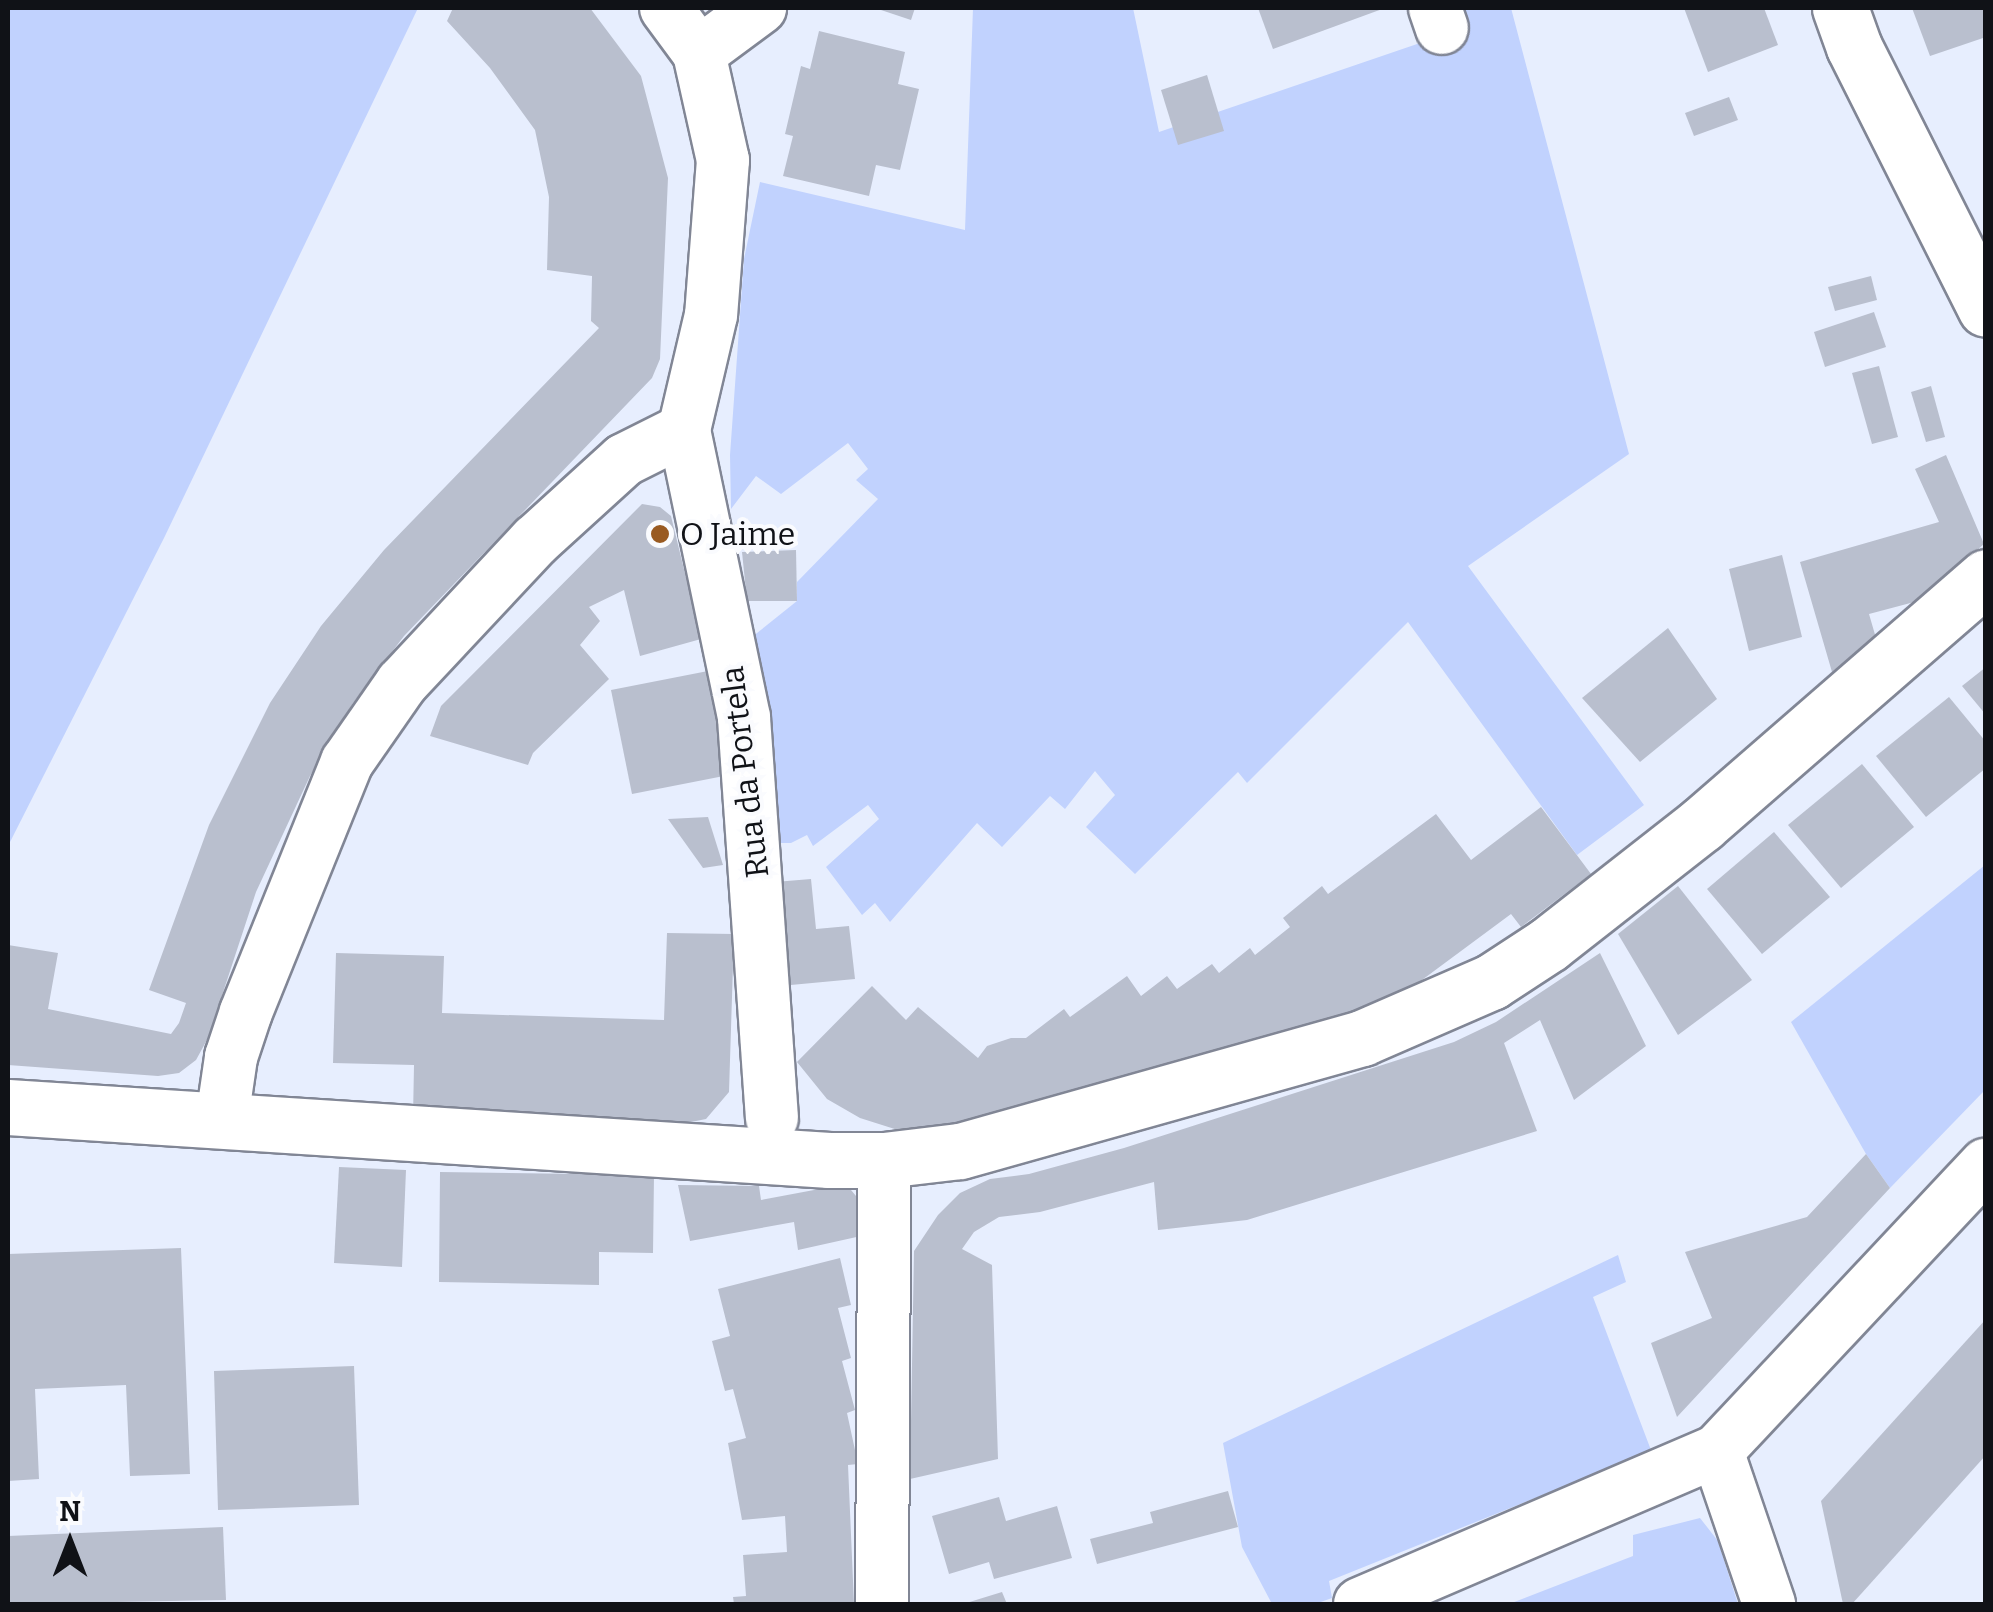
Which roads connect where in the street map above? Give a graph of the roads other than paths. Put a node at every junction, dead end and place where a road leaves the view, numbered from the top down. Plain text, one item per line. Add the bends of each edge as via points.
1 (666, 8) edge
2 (760, 8) edge
3 (1840, 8) edge
4 (699, 53) junction
5 (1986, 309) edge
6 (684, 430) junction
7 (1986, 577) edge
8 (8, 1107) edge
9 (772, 1118) junction
10 (222, 1119) junction
11 (705, 1150) junction
12 (829, 1160) junction
13 (884, 1160) junction
14 (1986, 1165) edge
15 (1717, 1450) junction
16 (882, 1604) edge
17 (1360, 1604) edge
18 (1769, 1604) edge

1 - 4 street
2 - 4 street
3 - 5 street
4 - 6 street via 723,160 711,315
6 - 9 street, Rua da Portela via 744,718
6 - 10 street via 624,460 536,541 402,683 347,762 246,1012
7 - 13 street via 1688,836 1491,982 1362,1038 960,1152
8 - 10 street
9 - 11 street
9 - 12 street
10 - 11 street
11 - 12 street
12 - 13 street
13 - 16 street
14 - 15 street
15 - 17 street
15 - 18 street

